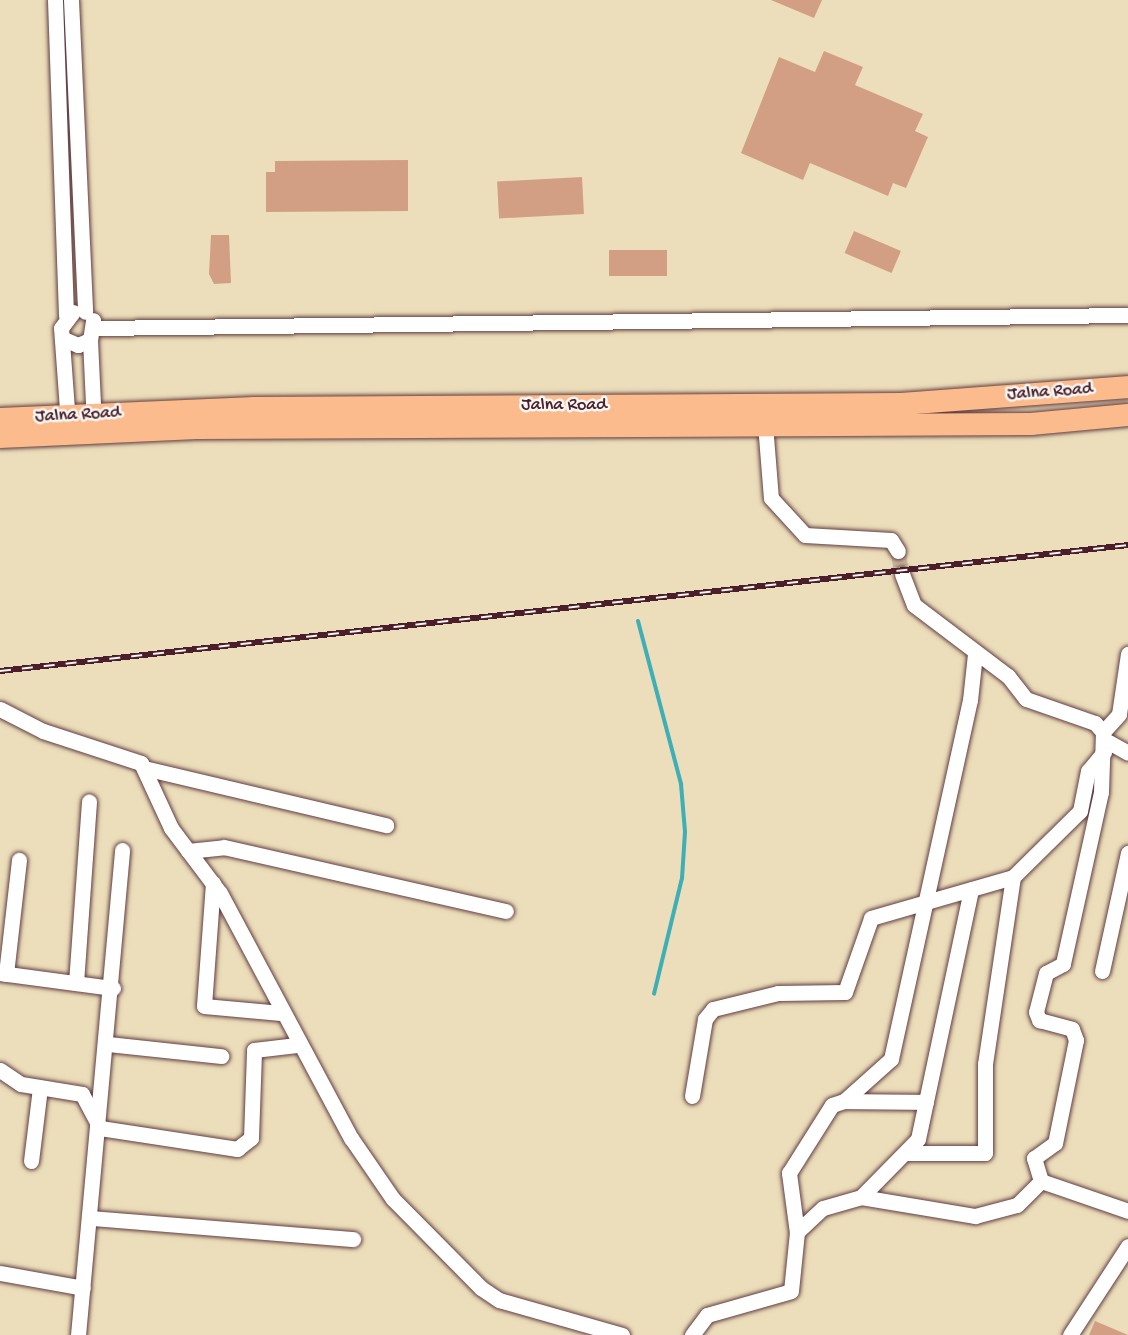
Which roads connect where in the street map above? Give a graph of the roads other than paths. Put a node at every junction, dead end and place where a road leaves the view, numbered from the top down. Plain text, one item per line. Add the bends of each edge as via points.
1 (55, 0) edge
2 (71, 0) edge
3 (85, 312) junction
4 (1128, 315) edge
5 (66, 316) junction
6 (93, 334) junction
7 (66, 340) junction
8 (1128, 387) edge
9 (1128, 415) edge
10 (0, 419) edge
11 (94, 424) junction
12 (765, 424) junction
13 (68, 425) junction
14 (0, 437) edge
15 (898, 551) dead end
16 (902, 574) tunnel mouth
17 (975, 654) junction
18 (1128, 654) edge
19 (0, 709) edge
20 (1104, 741) junction
21 (1128, 753) edge
22 (144, 768) junction
23 (89, 801) dead end
24 (386, 825) dead end
25 (122, 850) dead end
26 (188, 851) junction
27 (1128, 853) edge
28 (19, 860) dead end
29 (1013, 877) junction
30 (213, 883) junction
31 (972, 890) junction
32 (922, 906) junction
33 (506, 911) dead end
34 (1102, 971) dead end
35 (3, 974) edge
36 (76, 983) junction
37 (113, 988) junction
38 (280, 1013) junction
39 (108, 1044) junction
40 (297, 1045) junction
41 (221, 1056) dead end
42 (0, 1070) edge
43 (40, 1088) junction
44 (692, 1096) dead end
45 (844, 1101) junction
46 (926, 1102) junction
47 (100, 1128) junction
48 (908, 1153) junction
49 (31, 1161) dead end
50 (1041, 1181) junction
51 (861, 1197) junction
52 (1128, 1211) edge
53 (91, 1218) junction
54 (797, 1233) junction
55 (353, 1239) dead end
56 (1128, 1246) edge
57 (0, 1273) edge
58 (84, 1288) junction
59 (78, 1335) edge
60 (622, 1335) edge
61 (692, 1335) edge
62 (1070, 1335) edge

1 - 5 street
2 - 3 street
3 - 5 street
3 - 6 street
4 - 6 street
5 - 7 street via 61,328
6 - 7 street via 78,345
6 - 11 street
7 - 13 street
8 - 11 highway, Jalna Road via 902,405 255,408
9 - 12 highway, Jalna Road via 1031,424
10 - 13 highway, Jalna Road
11 - 12 highway, Jalna Road
11 - 13 highway, Jalna Road
12 - 15 street via 771,498 805,535 891,540
13 - 14 highway, Jalna Road
16 - 17 street via 914,604
17 - 20 street via 1008,676 1026,699 1095,723
17 - 32 street via 970,700
18 - 20 street via 1119,714
19 - 22 street
20 - 21 street
20 - 29 street via 1088,771 1080,811
20 - 50 street via 1063,964 1046,973 1036,1011 1039,1020 1072,1029 1076,1040 1055,1143 1034,1158
22 - 24 street
22 - 26 street via 167,821
23 - 36 street
25 - 37 street
26 - 30 street
26 - 33 street via 224,847
27 - 34 street
28 - 35 street
29 - 31 street
29 - 48 street via 985,1064 984,1153
30 - 38 street
30 - 38 street via 203,1003
31 - 32 street
31 - 46 street
32 - 44 street via 871,918 845,992 777,993 712,1009 705,1019
32 - 45 street via 891,1059
35 - 36 street
36 - 37 street
37 - 39 street
38 - 40 street
39 - 41 street
39 - 47 street
40 - 47 street via 254,1050 250,1138 244,1148
40 - 60 street via 393,1199 481,1288 499,1300
42 - 43 street via 14,1081
43 - 47 street via 82,1094
43 - 49 street
45 - 46 street
45 - 54 street via 832,1105 789,1173
46 - 48 street via 918,1139
47 - 53 street
48 - 51 street
50 - 51 street via 1017,1205 969,1216
50 - 52 street
51 - 54 street via 823,1208
53 - 55 street
53 - 58 street
54 - 61 street via 790,1291 707,1315
56 - 62 street
57 - 58 street
58 - 59 street

